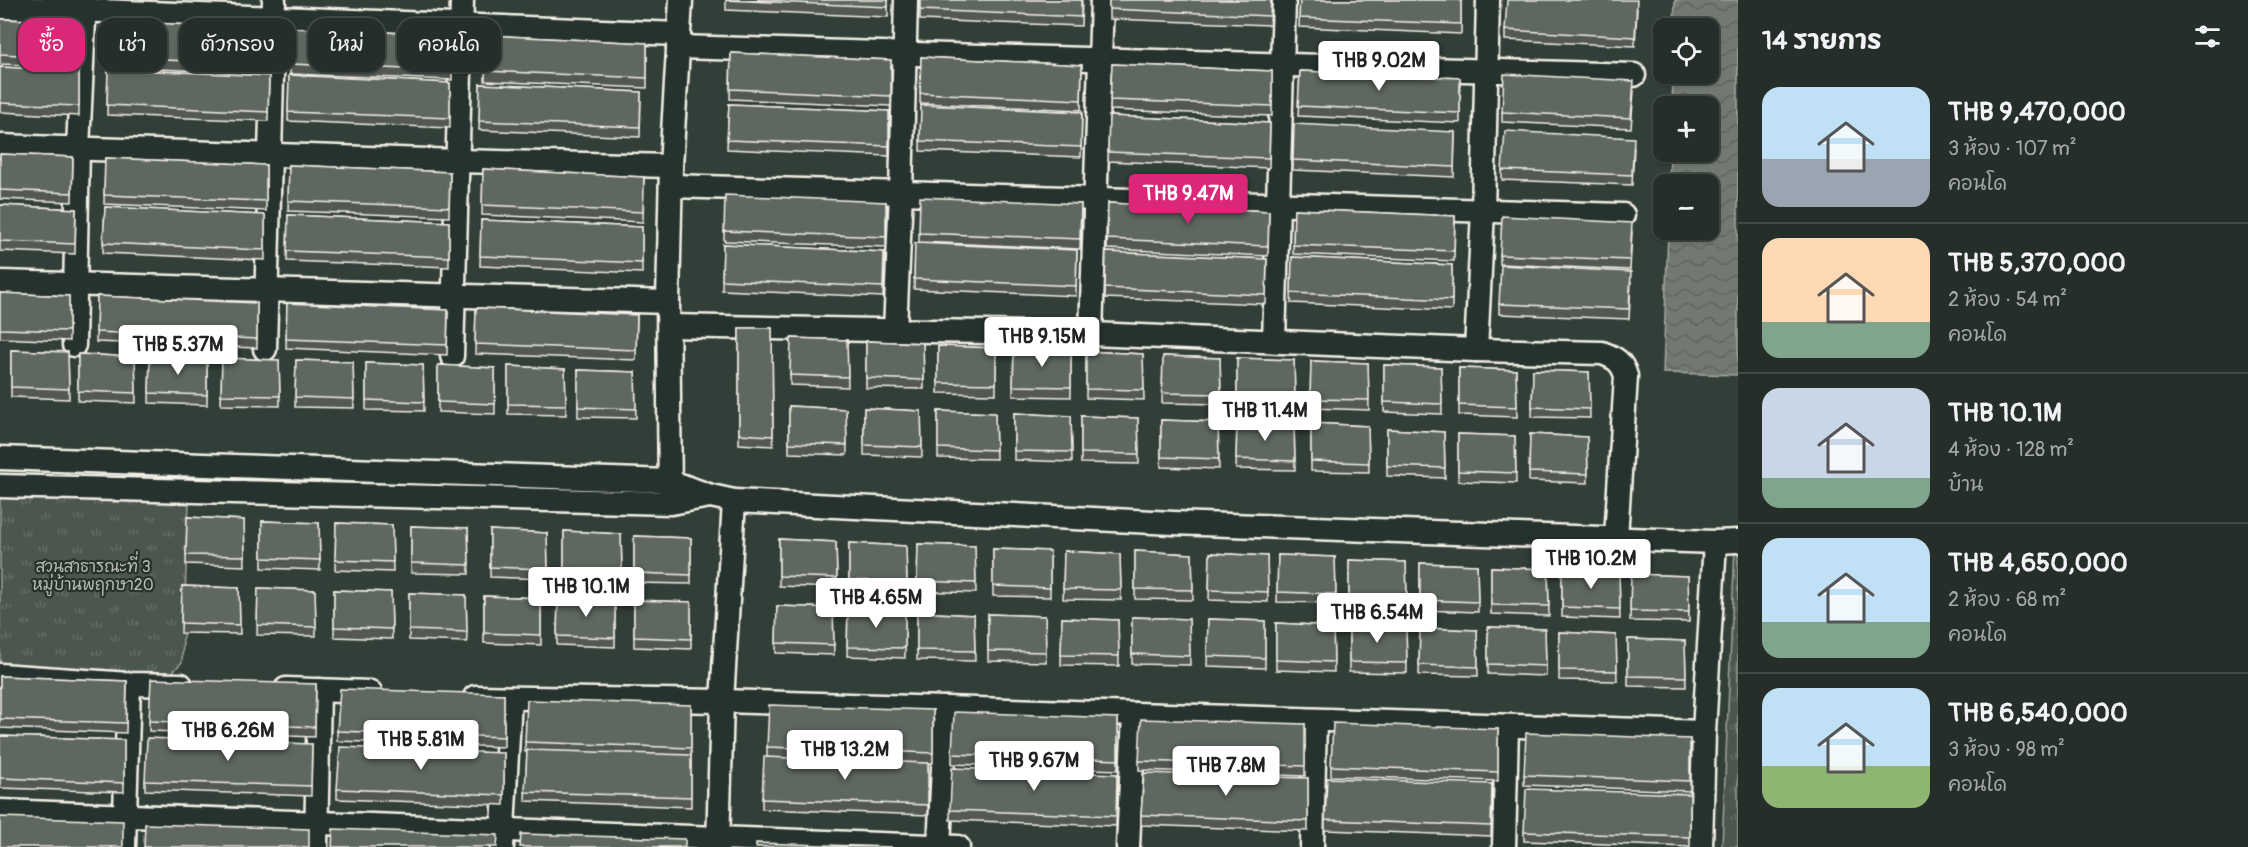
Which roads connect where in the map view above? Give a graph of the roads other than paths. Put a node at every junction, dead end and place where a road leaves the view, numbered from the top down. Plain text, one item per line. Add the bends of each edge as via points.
1 (462, 0) edge
2 (681, 0) edge
3 (906, 0) edge
4 (1102, 0) edge
5 (1284, 0) edge
6 (1488, 0) edge
7 (85, 5) edge
8 (0, 8) edge
9 (274, 9) edge
10 (461, 18) edge
11 (397, 20) edge
12 (501, 28) edge
13 (679, 41) junction
14 (905, 55) junction
15 (1100, 60) junction
16 (1282, 66) junction
17 (460, 72) edge
18 (1486, 72) junction
19 (1634, 75) dead end
20 (0, 146) edge
21 (78, 148) junction
22 (270, 154) junction
23 (458, 161) junction
24 (671, 176) junction
25 (902, 192) junction
26 (1096, 199) junction
27 (1279, 204) junction
28 (1483, 212) junction
29 (1623, 215) dead end
30 (0, 282) edge
31 (75, 285) junction
32 (267, 290) junction
33 (455, 295) junction
34 (668, 302) junction
35 (669, 326) junction
36 (895, 331) junction
37 (1092, 334) junction
38 (1274, 341) junction
39 (74, 345) dead end
40 (265, 349) dead end
41 (1476, 350) junction
42 (452, 356) dead end
43 (0, 458) edge
44 (0, 486) edge
45 (670, 492) junction
46 (734, 501) junction
47 (1616, 538) junction
48 (1738, 541) edge
49 (1715, 542) junction
50 (0, 675) edge
51 (129, 684) junction
52 (200, 686) edge
53 (260, 688) edge
54 (319, 690) junction
55 (391, 693) edge
56 (450, 696) edge
57 (510, 698) junction
58 (722, 701) junction
59 (946, 708) junction
60 (1134, 714) junction
61 (1315, 720) junction
62 (1507, 728) junction
63 (1704, 732) junction
64 (0, 811) edge
65 (124, 816) junction
66 (317, 823) junction
67 (502, 839) edge
68 (718, 842) edge
69 (123, 847) edge
70 (316, 847) edge
71 (939, 847) edge
72 (958, 847) edge
73 (1128, 847) edge
74 (1312, 847) edge
75 (1504, 847) edge
76 (1701, 847) edge

1 - 10 street
2 - 13 street
3 - 14 street
4 - 15 street
5 - 16 street
6 - 18 street
7 - 8 street
7 - 9 street
7 - 21 street
9 - 11 street
9 - 22 street
12 - 13 street
13 - 14 street via 712,47
13 - 24 street
14 - 15 street
14 - 25 street
15 - 16 street
15 - 26 street
16 - 18 street
16 - 27 street
17 - 23 street
18 - 19 street
18 - 28 street
20 - 21 street
21 - 22 street
21 - 31 street
22 - 23 street
22 - 32 street
23 - 24 street
23 - 33 street
24 - 25 street
24 - 34 street
25 - 26 street
25 - 36 street
26 - 27 street
26 - 37 street
27 - 28 street
27 - 38 street
28 - 29 street
28 - 41 street
30 - 31 street
31 - 32 street
31 - 39 street
32 - 33 street
32 - 40 street
33 - 34 street
33 - 42 street
34 - 35 street
35 - 36 street
35 - 45 street
36 - 37 street
37 - 38 street
38 - 41 street
41 - 47 street via 1602,353 1623,366 1626,376
43 - 45 street
44 - 45 street
45 - 46 street
46 - 47 street via 1173,523
46 - 58 street
47 - 49 street
48 - 49 street
49 - 63 street
50 - 51 street
51 - 52 street
51 - 65 street
53 - 54 street
54 - 55 street
54 - 66 street
56 - 57 street
57 - 58 street
57 - 67 street
58 - 59 street
58 - 68 street
59 - 60 street
59 - 71 street
60 - 61 street
60 - 73 street
61 - 62 street
61 - 74 street
62 - 63 street
62 - 75 street
63 - 76 street
64 - 65 street
65 - 66 street
65 - 69 street
66 - 67 street
66 - 70 street
67 - 68 street
68 - 71 street
71 - 72 street

